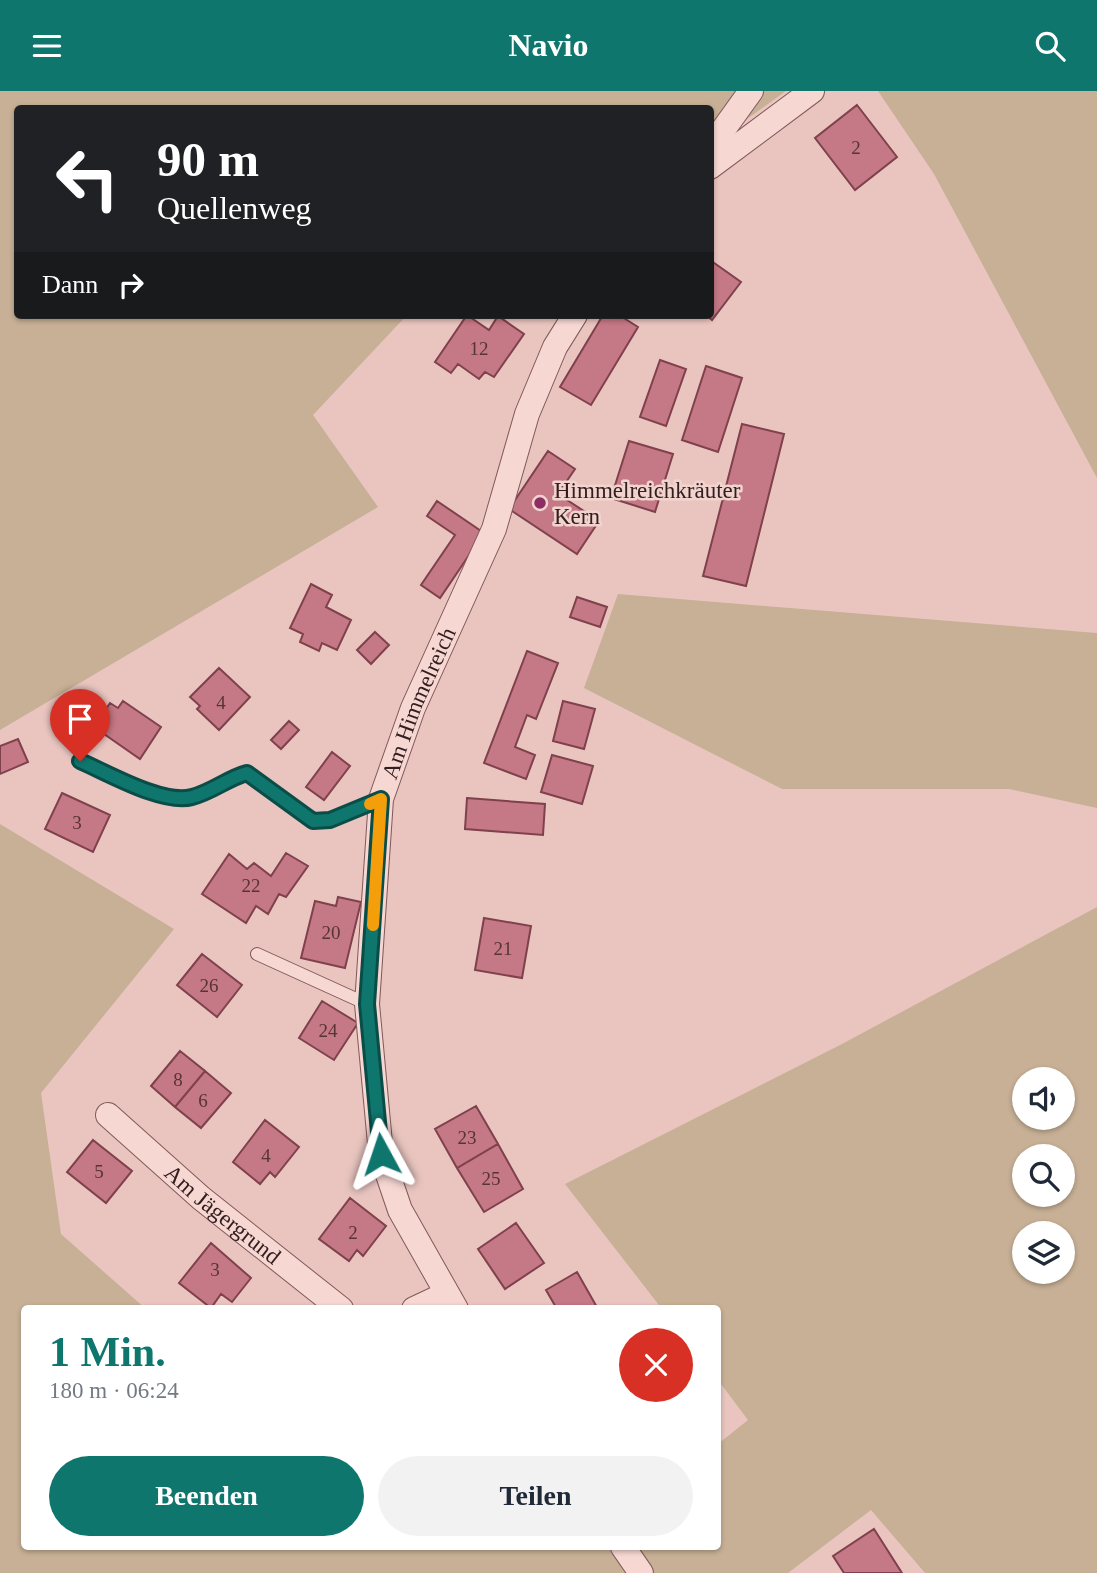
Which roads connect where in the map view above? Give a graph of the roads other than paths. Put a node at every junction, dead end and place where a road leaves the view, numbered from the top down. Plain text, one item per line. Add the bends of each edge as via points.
1 (751, 91) edge
2 (812, 91) edge
3 (714, 142) edge
4 (714, 164) edge
5 (572, 319) edge
6 (80, 761) dead end
7 (381, 799) junction
8 (257, 954) dead end
9 (367, 1004) junction
10 (108, 1115) dead end
11 (451, 1302) edge
12 (336, 1305) edge
13 (625, 1550) edge
14 (641, 1573) edge

1 - 3 street
2 - 4 street
5 - 7 street, Am Himmelreich via 555,347 527,414 494,529 413,708
6 - 7 lane via 169,798 193,797 247,773 313,821 330,820
7 - 9 street, Am Himmelreich
8 - 9 lane
9 - 11 street, Am Himmelreich via 381,1154 400,1210
10 - 12 street, Am Jägergrund via 201,1198
13 - 14 street

